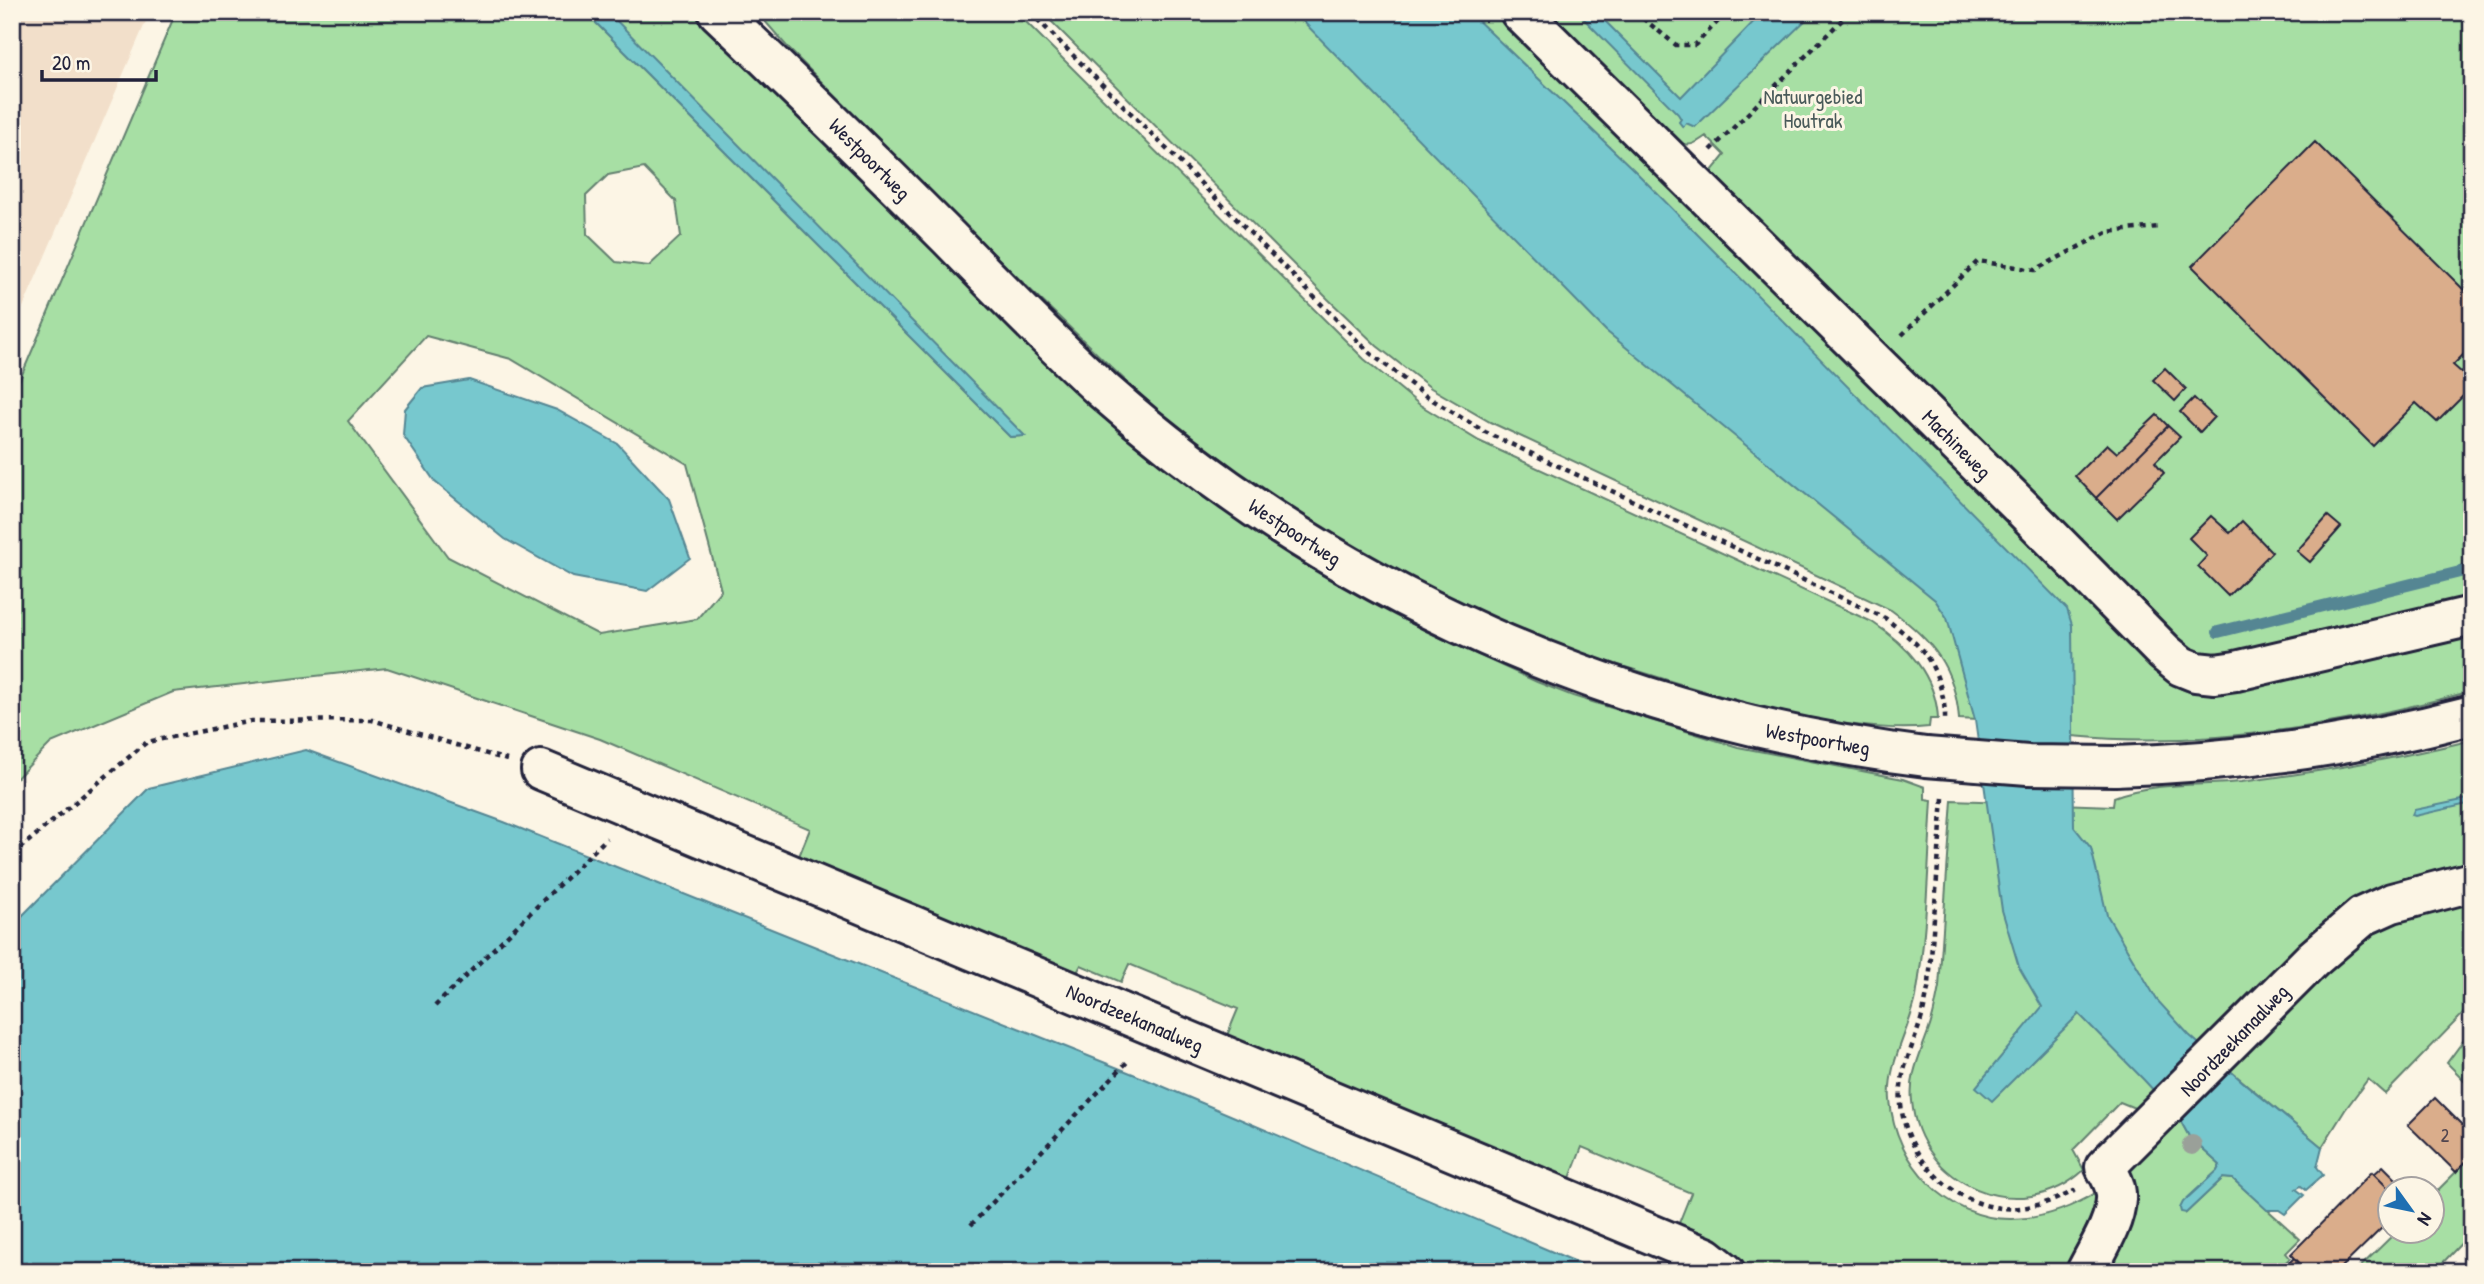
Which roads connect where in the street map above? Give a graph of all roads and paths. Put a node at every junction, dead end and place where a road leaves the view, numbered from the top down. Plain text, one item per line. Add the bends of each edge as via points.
1 (718, 12) edge
2 (738, 12) edge
3 (1030, 12) edge
4 (1520, 12) edge
5 (1635, 12) edge
6 (1727, 12) edge
7 (1850, 12) edge
8 (792, 82) junction
9 (1685, 175) junction
10 (2158, 227) dead end
11 (1874, 362) junction
12 (2472, 616) edge
13 (2472, 715) edge
14 (1936, 746) junction
15 (541, 770) joint
16 (1943, 792) dead end
17 (612, 834) dead end
18 (12, 855) edge
19 (2472, 882) edge
20 (435, 1006) dead end
21 (1133, 1056) dead end
22 (2105, 1167) junction
23 (971, 1225) dead end
24 (1725, 1272) edge
25 (2086, 1272) edge

1 - 8 street, Westpoortweg
2 - 8 street, Westpoortweg
3 - 14 path via 1370,353 1426,397 1485,432 1885,618 1919,647 1934,669 1946,708
4 - 9 street, Machineweg
5 - 6 path via 1676,45 1695,45
7 - 9 path
8 - 14 street, Westpoortweg via 1104,390 1235,493 1342,563 1494,641 1646,698 1786,735
9 - 11 street, Machineweg
10 - 11 path via 2107,232 2035,270 1978,261
11 - 12 street, Machineweg via 2181,666 2215,674 2236,671
13 - 14 street, Westpoortweg, bridge via 2359,741 2260,756 2115,766 2028,765
15 - 18 path via 372,720 253,721 147,742
15 - 24 street, Noordzeekanaalweg via 1706,1257
16 - 22 path via 1925,1007 1901,1088 1909,1135 1937,1176 1961,1194 1989,1206 2039,1205 2061,1198
17 - 20 path
19 - 22 street, Noordzeekanaalweg via 2392,903 2363,916
21 - 23 path
22 - 25 street via 2117,1198

